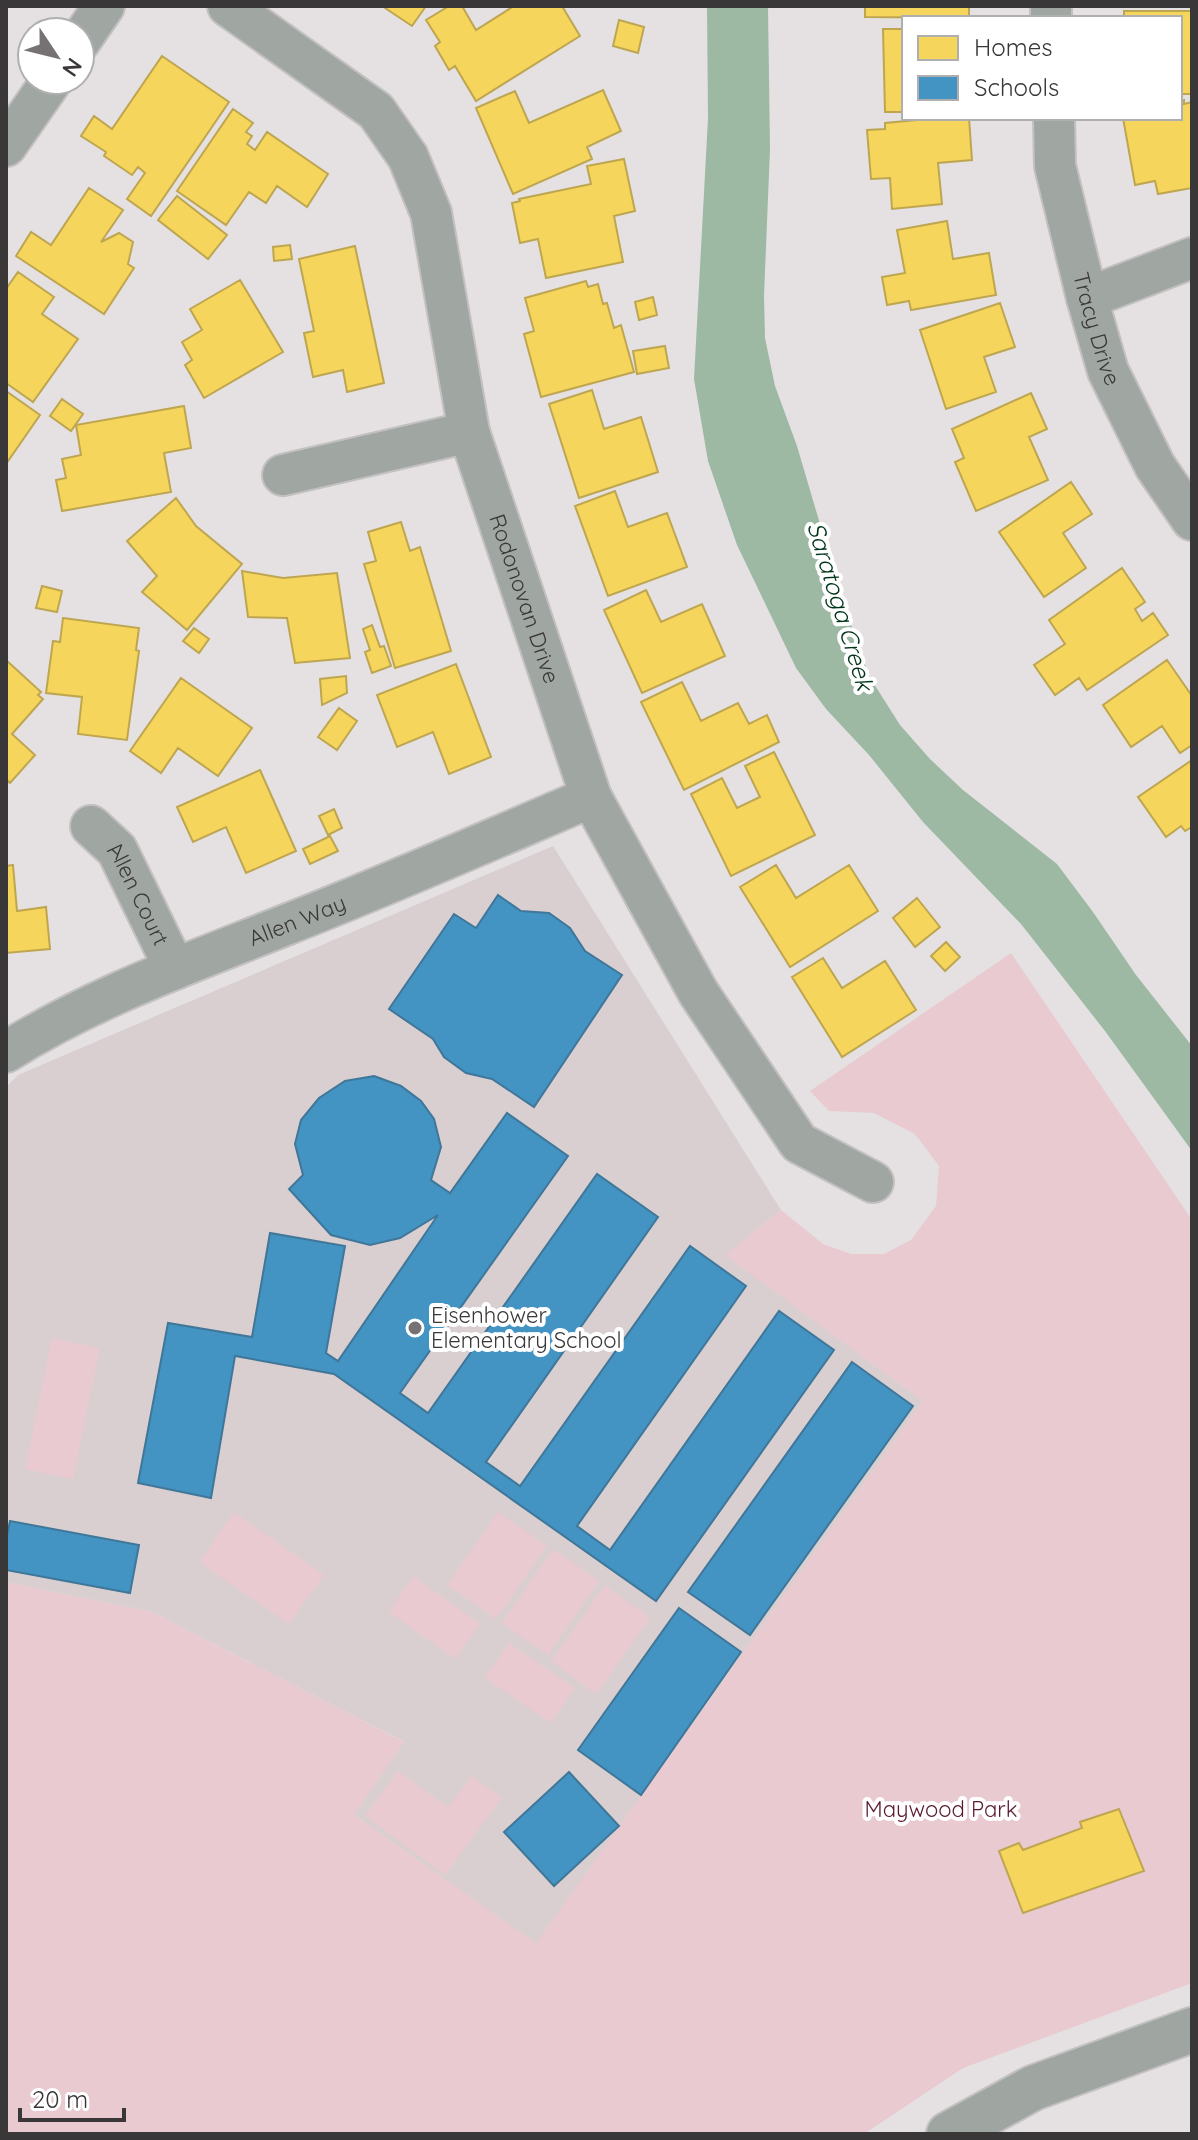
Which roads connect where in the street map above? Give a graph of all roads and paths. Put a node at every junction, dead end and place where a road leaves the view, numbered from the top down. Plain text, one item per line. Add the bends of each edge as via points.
1 (228, 6) edge
2 (41, 96) edge
3 (1054, 120) edge
4 (6, 146) edge
5 (1192, 258) edge
6 (1087, 298) junction
7 (469, 432) junction
8 (283, 475) dead end
9 (1192, 520) edge
10 (591, 797) junction
11 (91, 826) dead end
12 (175, 969) junction
13 (6, 1052) edge
14 (873, 1182) dead end
15 (1192, 2030) edge
16 (949, 2134) edge

1 - 7 street, Rodonovan Drive via 376,111 408,157 431,213
2 - 4 street
3 - 6 street, Tracy Drive via 1055,166
5 - 6 street
6 - 9 street, Tracy Drive via 1108,371 1155,466
7 - 8 street
7 - 10 street, Rodonovan Drive
10 - 12 street, Allen Way
10 - 14 street, Rodonovan Drive via 698,992 799,1143
11 - 12 street, Allen Court via 117,850
12 - 13 street, Allen Way via 51,1024
15 - 16 main road via 1033,2088

